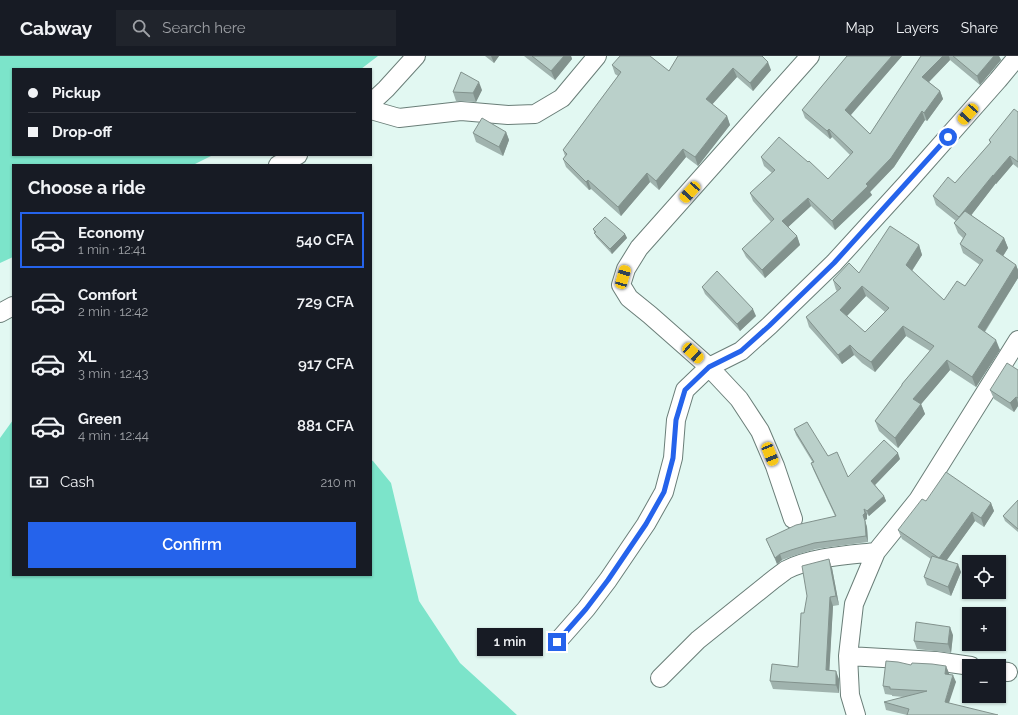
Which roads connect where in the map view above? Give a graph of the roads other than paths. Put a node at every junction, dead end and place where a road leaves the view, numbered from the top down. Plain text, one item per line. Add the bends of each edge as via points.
1 (416, 56) edge
2 (597, 56) edge
3 (810, 56) edge
4 (1018, 56) edge
5 (372, 102) edge
6 (372, 110) edge
7 (296, 156) edge
8 (280, 164) edge
9 (12, 307) edge
10 (0, 313) edge
11 (1015, 352) edge
12 (709, 367) junction
13 (793, 519) dead end
14 (876, 552) junction
15 (557, 642) dead end
16 (848, 656) junction
17 (962, 665) edge
18 (660, 678) dead end
19 (856, 715) edge

1 - 5 street
2 - 6 street via 562,98 535,114 508,115 461,111 399,118
3 - 12 street via 639,248 626,269 621,285 629,298
4 - 12 street via 834,263 741,351
7 - 8 street
9 - 10 street
11 - 14 street via 918,500
12 - 13 street via 739,399 760,431
12 - 15 street via 685,390 676,420 673,458 664,492 657,505 608,580
14 - 16 street via 854,604
14 - 18 street via 827,558 786,570 698,640
16 - 17 street
16 - 19 street via 850,695

